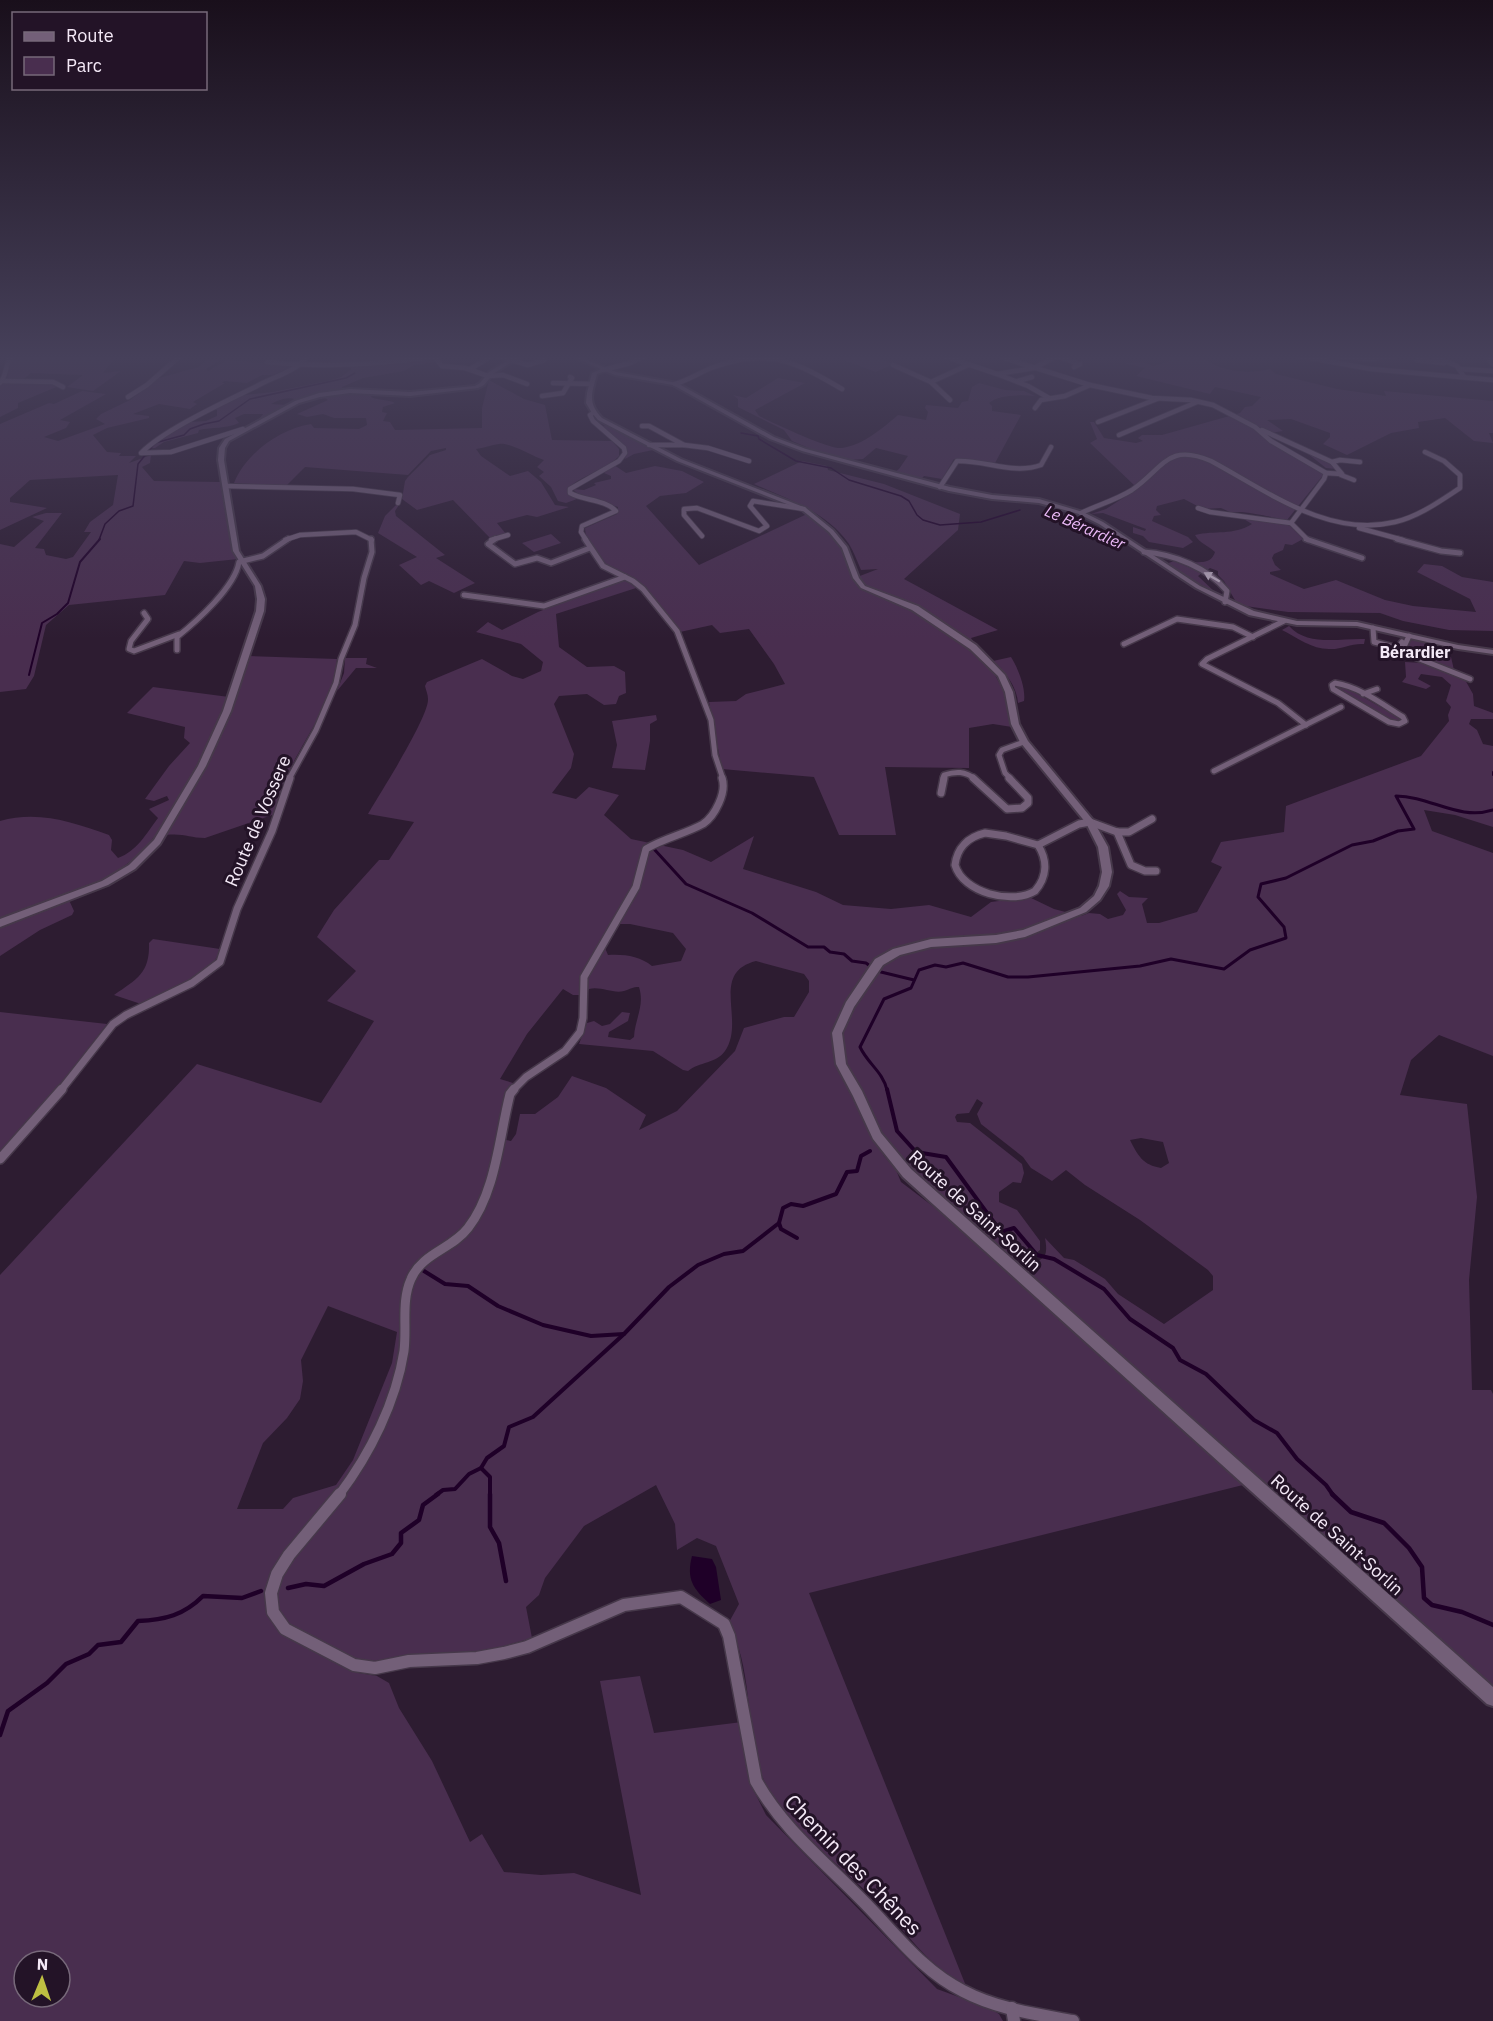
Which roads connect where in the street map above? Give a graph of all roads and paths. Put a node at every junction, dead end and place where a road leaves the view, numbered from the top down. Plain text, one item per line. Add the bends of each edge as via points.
1 (144, 450) edge
2 (177, 450) edge
3 (222, 450) edge
4 (624, 450) edge
5 (660, 450) edge
6 (715, 450) edge
7 (806, 450) edge
8 (1049, 450) edge
9 (1287, 450) edge
10 (1306, 450) edge
11 (1425, 452) dead end
12 (749, 461) dead end
13 (1332, 462) junction
14 (1360, 462) dead end
15 (1326, 473) junction
16 (1341, 475) junction
17 (1353, 480) dead end
18 (225, 486) junction
19 (940, 487) junction
20 (398, 503) dead end
21 (1197, 508) dead end
22 (804, 509) junction
23 (1302, 510) junction
24 (1081, 513) junction
25 (1291, 523) junction
26 (1352, 525) junction
27 (508, 535) dead end
28 (702, 536) dead end
29 (590, 548) junction
30 (1144, 552) junction
31 (1460, 553) dead end
32 (1362, 558) dead end
33 (243, 561) junction
34 (625, 577) junction
35 (464, 595) dead end
36 (1225, 602) junction
37 (144, 613) dead end
38 (1284, 621) junction
39 (1373, 628) junction
40 (179, 634) junction
41 (1407, 635) junction
42 (1253, 637) junction
43 (1125, 644) dead end
44 (177, 650) dead end
45 (1493, 652) edge
46 (1470, 679) dead end
47 (1377, 689) dead end
48 (1363, 694) junction
49 (1353, 701) junction
50 (1306, 725) junction
51 (1024, 742) junction
52 (1214, 771) dead end
53 (940, 793) dead end
54 (1152, 819) dead end
55 (1090, 822) junction
56 (1117, 832) junction
57 (1038, 845) junction
58 (1156, 871) dead end
59 (0, 923) edge
60 (0, 1159) edge
61 (1493, 1698) edge
62 (1013, 2015) edge
63 (1074, 2021) edge

1 - 2 street via 141,453
3 - 18 street
4 - 29 street via 619,461 570,489 576,496 615,509 612,514 582,526
5 - 22 street, Route de Saint-Sorlin
6 - 12 street
7 - 19 street
8 - 19 street via 1041,465 1025,471 957,461
9 - 15 street
10 - 13 street
11 - 26 street via 1457,473 1460,488 1405,518
13 - 14 street
13 - 16 street
15 - 16 street
15 - 23 street
16 - 17 street
18 - 20 street via 359,490 400,495
18 - 33 street via 236,551
19 - 24 street via 1039,501
21 - 25 street
22 - 28 street via 791,510 753,501 750,506 767,526 759,531 697,508 684,509 684,515
22 - 51 street, Route de Saint-Sorlin via 845,548 863,587 924,614 973,647 998,671 1009,692 1012,717
23 - 24 street via 1207,460 1183,454 1163,460 1143,482 1126,493
23 - 25 street
23 - 26 street
24 - 30 street
25 - 32 street via 1307,540
26 - 31 street
27 - 29 street via 491,540 488,545 515,564 537,558 550,563
29 - 34 street, Chemin des Chênes via 603,566
30 - 36 street
36 -> 30 street via 1227,591 1220,581 1155,552
33 - 40 street via 237,564 237,574 231,582
33 - 59 street via 258,586 260,611 227,711 202,766 162,835 143,858 119,876
33 - 60 street, Route de Vossere via 263,556 300,535 356,532 372,538 355,625 327,705 285,787 272,831 237,909 220,962 192,983 113,1024 80,1069
34 - 35 street via 544,606
34 - 62 street, Chemin des Chênes via 643,589 677,631 711,720 715,755 724,783 722,795 704,823 652,844 643,854 636,887 581,985 581,1030 569,1048 514,1088 474,1219 464,1233 422,1264 411,1278 400,1371 379,1427 337,1500 277,1573 269,1605 276,1621 285,1629 354,1665 375,1668 409,1661 504,1653 624,1605 681,1597 723,1624 729,1636 756,1781 781,1821 931,1972 952,1987
36 - 38 street via 1252,614
37 - 40 street via 148,620 129,649 134,651
38 - 39 street
38 - 42 street
39 - 41 street
39 - 41 street via 1374,642 1398,648
40 - 44 street
41 - 45 street
41 - 46 street via 1403,649 1407,654
42 - 43 street via 1233,627 1177,619
42 - 50 street via 1202,664 1278,703
47 - 48 street
48 - 49 street via 1344,685 1332,685
48 - 49 street via 1405,721 1394,724
49 - 50 street
50 - 52 street via 1283,740
51 - 53 street via 1002,750 999,755 1005,773 1028,798 1028,804 1022,808 1007,809 971,776 960,772 944,775
51 - 55 street, Route de Saint-Sorlin
54 - 56 street via 1133,831
55 - 56 street
55 - 57 street
55 - 61 street, Route de Saint-Sorlin via 1103,847 1107,872 1094,902 1075,915 1025,933 931,943 887,957 870,973 840,1023 836,1042 841,1064 877,1136 907,1173
56 - 58 street via 1131,865
57 - 57 street via 1046,859 1045,870 1035,891 1023,897 980,890 964,882 955,868 964,843 974,835 992,833
62 - 63 street, Chemin des Chênes

